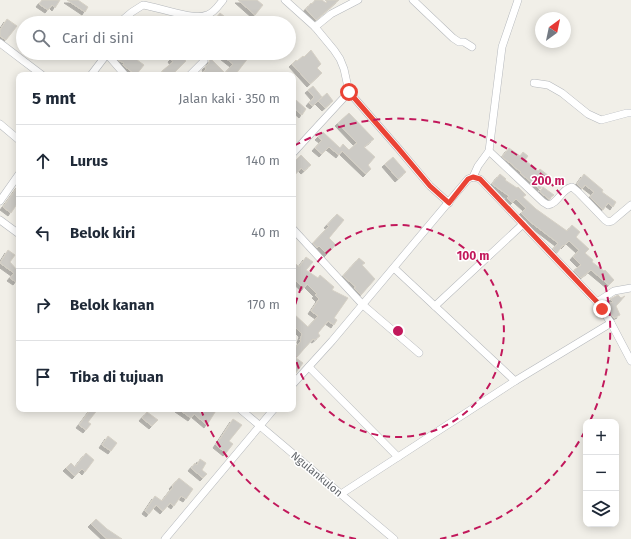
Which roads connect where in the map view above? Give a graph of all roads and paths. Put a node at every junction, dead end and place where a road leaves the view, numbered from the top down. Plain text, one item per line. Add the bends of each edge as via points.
1 (223, 0) edge
2 (285, 0) edge
3 (358, 0) edge
4 (413, 0) edge
5 (518, 0) edge
6 (127, 16) edge
7 (188, 16) edge
8 (188, 16) edge
9 (206, 16) edge
10 (206, 16) edge
11 (315, 27) junction
12 (0, 44) edge
13 (472, 47) dead end
14 (16, 56) edge
15 (22, 60) edge
16 (102, 60) edge
17 (112, 60) edge
18 (204, 61) dead end
19 (38, 72) edge
20 (93, 72) edge
21 (122, 72) edge
22 (193, 72) edge
23 (534, 83) dead end
24 (349, 92) junction
25 (631, 114) edge
26 (0, 124) edge
27 (16, 137) edge
28 (296, 150) edge
29 (488, 151) junction
30 (473, 177) junction
31 (16, 178) edge
32 (0, 201) edge
33 (449, 203) junction
34 (631, 205) edge
35 (0, 220) edge
36 (523, 224) junction
37 (16, 232) edge
38 (296, 232) edge
39 (394, 268) junction
40 (631, 288) edge
41 (597, 302) junction
42 (363, 305) junction
43 (435, 306) junction
44 (611, 323) junction
45 (419, 353) dead end
46 (631, 361) edge
47 (309, 367) junction
48 (296, 381) edge
49 (515, 382) junction
50 (244, 412) edge
51 (271, 412) edge
52 (260, 425) junction
53 (398, 457) junction
54 (341, 494) junction
55 (165, 539) edge
56 (394, 539) edge

1 - 10 street
2 - 11 street
3 - 11 street via 331,14
4 - 13 street via 453,38
5 - 29 street via 502,47
6 - 7 street via 143,5
8 - 9 street
11 - 24 street via 340,59
12 - 14 street
15 - 19 street
16 - 20 street
17 - 21 street
18 - 22 street
23 - 25 street via 548,85 588,114 601,120
24 - 28 street
24 - 33 street via 430,186
26 - 27 street
29 - 30 street
29 - 34 street via 548,205 552,205 565,190 572,187 608,222
30 - 33 street via 468,179
30 - 36 street via 480,179
31 - 32 street
33 - 39 street
35 - 37 street
36 - 41 street
36 - 43 street
38 - 42 street
39 - 42 street
39 - 43 street
40 - 41 street via 614,291
41 - 44 street
42 - 45 street
42 - 47 street
43 - 49 street
44 - 46 street
44 - 49 street
47 - 48 street
47 - 53 street
49 - 53 street
50 - 52 street, Ngulankulon
51 - 52 street
52 - 54 street, Ngulankulon
52 - 55 street
53 - 54 street
54 - 56 street, Ngulankulon

